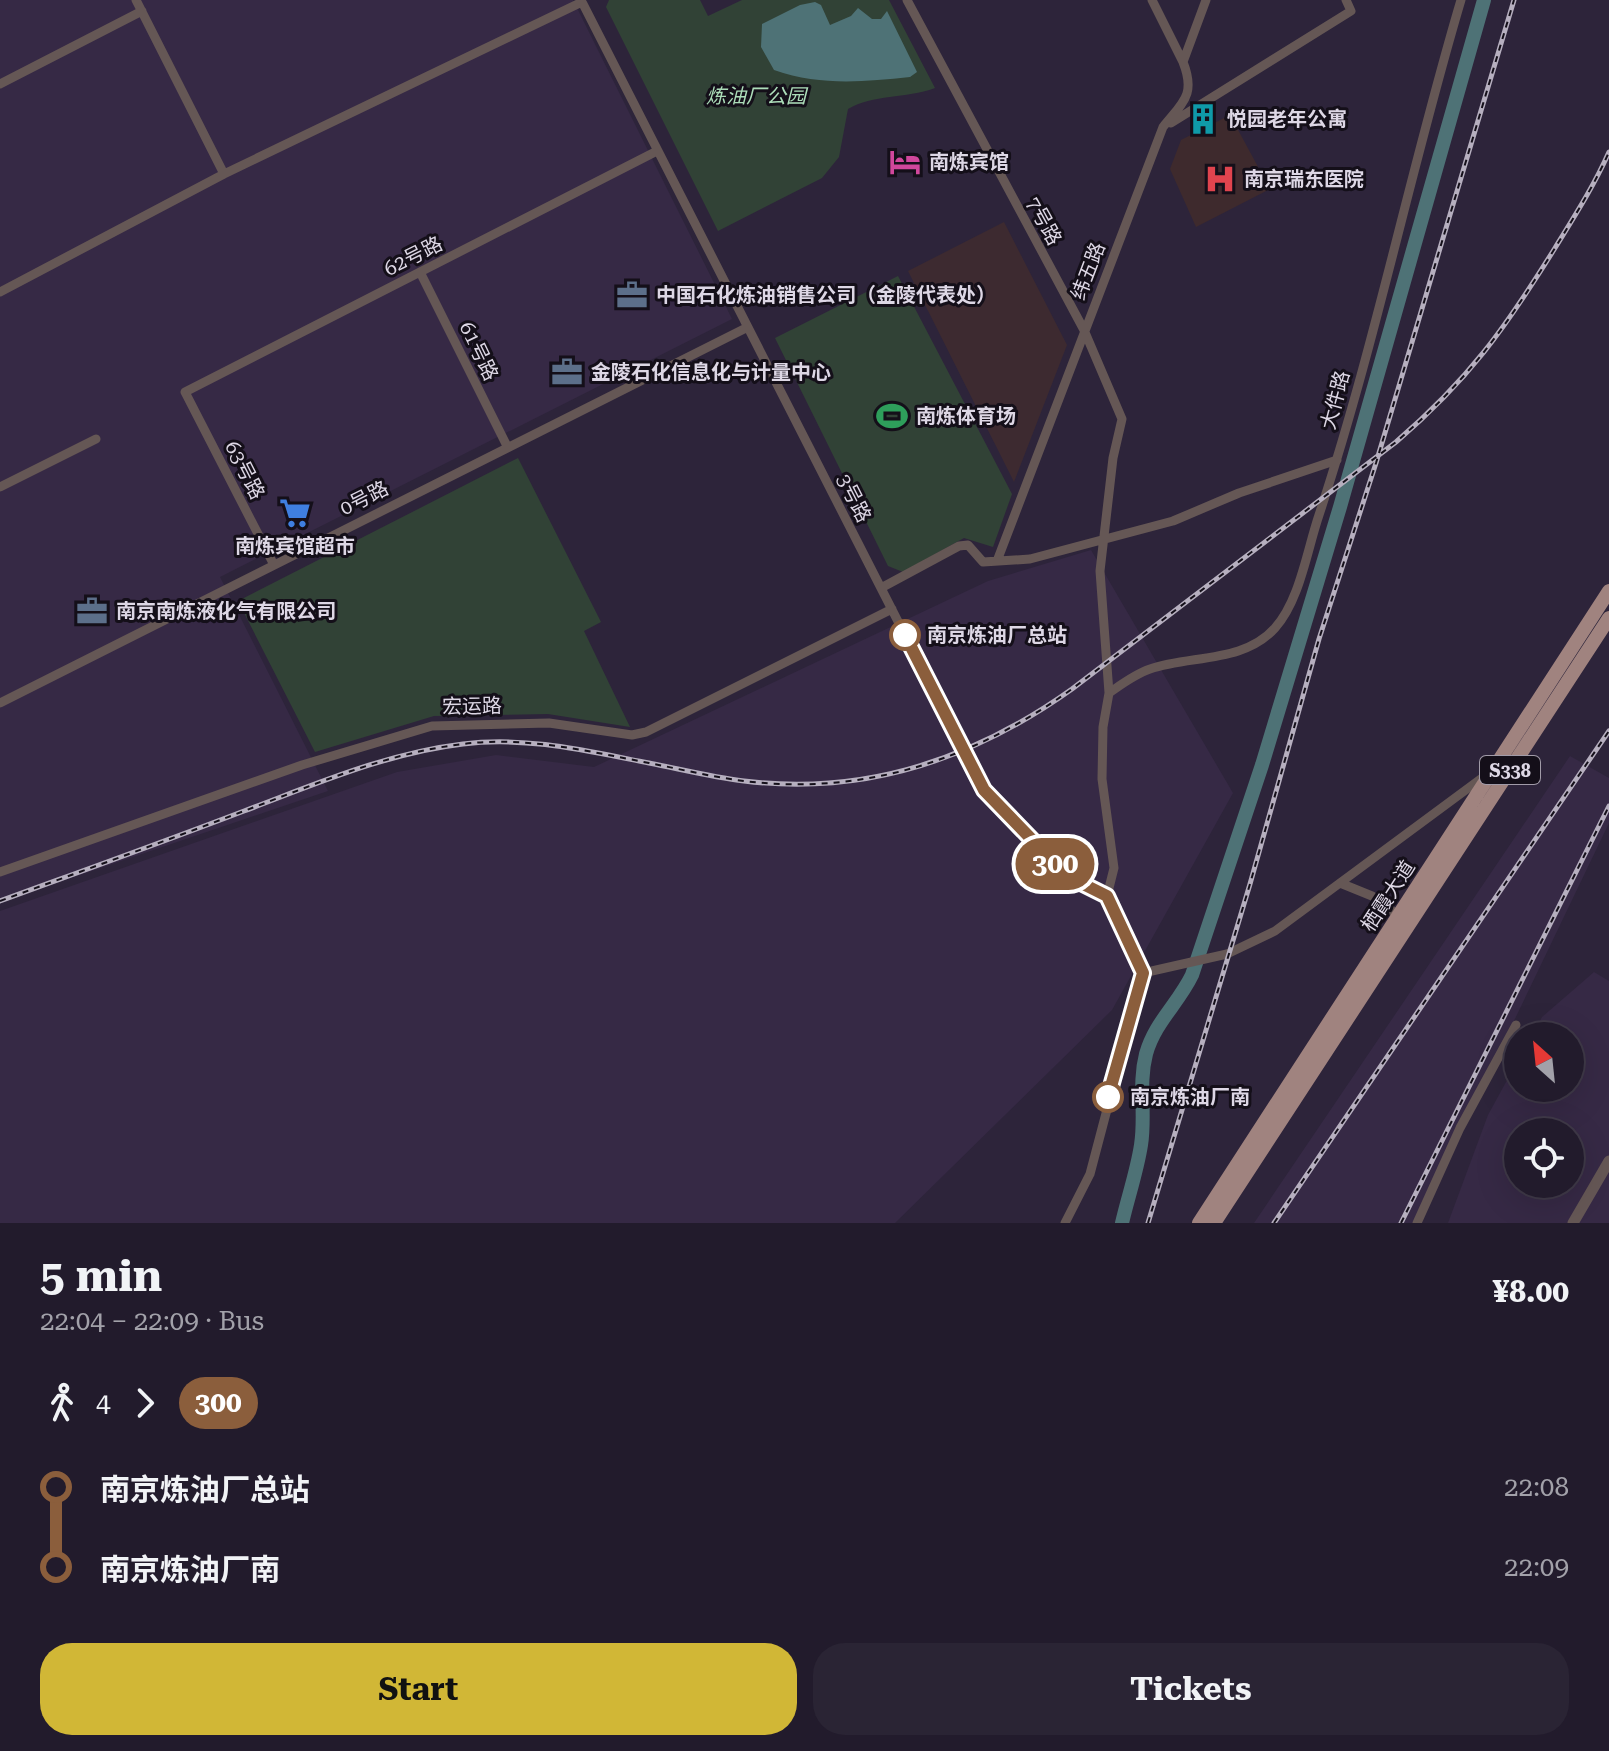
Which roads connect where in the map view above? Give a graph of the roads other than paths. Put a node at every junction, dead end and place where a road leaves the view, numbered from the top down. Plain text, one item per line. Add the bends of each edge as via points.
1 (136, 0) edge
2 (907, 0) edge
3 (1152, 0) edge
4 (1206, 0) edge
5 (1346, 0) edge
6 (1461, 0) edge
7 (582, 1) edge
8 (142, 11) junction
9 (1183, 62) junction
10 (0, 84) edge
11 (1163, 127) junction
12 (657, 151) junction
13 (224, 174) junction
14 (420, 272) junction
15 (0, 292) edge
16 (746, 328) junction
17 (1084, 330) junction
18 (185, 392) joint
19 (96, 439) dead end
20 (507, 446) junction
21 (1337, 460) junction
22 (0, 487) edge
23 (1102, 538) junction
24 (997, 561) junction
25 (274, 565) junction
26 (881, 588) junction
27 (1609, 591) edge
28 (892, 609) junction
29 (1609, 618) edge
30 (1109, 693) junction
31 (0, 703) edge
32 (1496, 768) junction
33 (0, 872) edge
34 (1340, 883) junction
35 (1107, 896) junction
36 (1405, 920) junction
37 (1143, 973) junction
38 (1338, 1022) junction
39 (1504, 1047) edge
40 (1609, 1161) edge
41 (1065, 1223) edge
42 (1199, 1223) edge
43 (1214, 1223) edge
44 (1417, 1223) edge
45 (1573, 1223) edge

1 - 8 street
2 - 17 street, 7号路
3 - 9 street
4 - 9 street, 纬五路
5 - 11 street via 1351,11
6 - 21 street, 大件路
7 - 12 street, 3号路
7 - 13 street
8 - 10 street
8 - 13 street
9 - 11 street, 纬五路 via 1191,80 1188,96
11 - 17 street, 纬五路
12 - 14 street, 62号路
12 - 16 street, 3号路
13 - 15 street
14 - 18 street, 62号路
14 - 20 street, 61号路
16 - 20 street, 0号路
16 - 26 street, 3号路
17 - 23 street, 7号路 via 1122,419
17 - 24 street, 纬五路
18 - 25 street, 63号路
19 - 22 street
20 - 25 street, 0号路
21 - 23 street via 1173,521
21 - 30 street, 大件路 via 1290,604 1276,627 1233,653 1152,668
23 - 24 street via 1030,559
23 - 30 street, 7号路 via 1100,608
24 - 26 street via 983,562 968,545 959,546
25 - 31 street, 0号路
26 - 28 street, 3号路
27 - 32 main road, 栖霞大道 / S338
28 - 33 street, 宏运路 via 646,732 632,735 549,723 432,726 302,765
28 - 35 street, 3号路 via 984,790 1067,876
29 - 36 main road, 栖霞大道 / S338
30 - 35 street, 7号路 via 1102,779 1114,868
32 - 34 street
32 - 36 main road, 栖霞大道 / S338
34 - 36 street via 1372,896
34 - 37 street via 1275,931 1227,954
35 - 37 street
36 - 38 main road, 栖霞大道 / S338
37 - 41 street via 1090,1174
38 - 42 main road, 栖霞大道 / S338
38 - 43 main road, 栖霞大道 / S338
39 - 44 street
40 - 45 street

